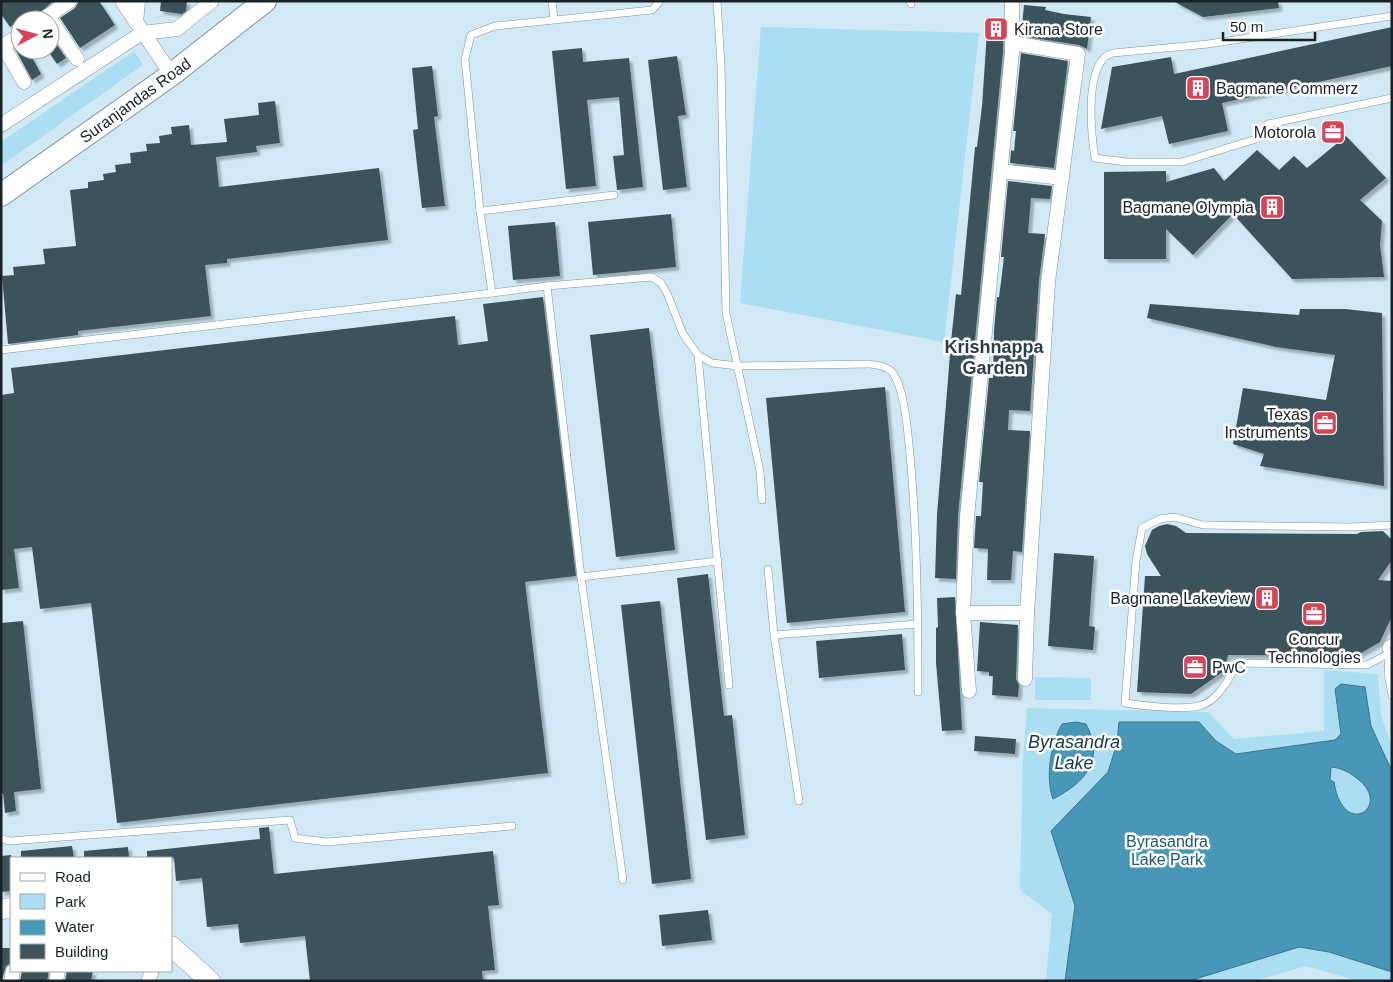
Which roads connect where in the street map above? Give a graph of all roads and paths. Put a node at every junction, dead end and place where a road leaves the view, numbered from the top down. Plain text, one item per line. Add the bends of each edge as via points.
1 (70, 1) edge
2 (122, 1) edge
3 (138, 1) edge
4 (212, 1) edge
5 (243, 1) edge
6 (265, 1) edge
7 (552, 1) edge
8 (660, 1) edge
9 (717, 1) edge
10 (1012, 1) edge
11 (53, 10) edge
12 (1392, 16) edge
13 (554, 20) junction
14 (139, 28) junction
15 (60, 33) edge
16 (1012, 44) junction
17 (2, 47) edge
18 (77, 59) dead end
19 (165, 65) junction
20 (24, 82) dead end
21 (1392, 98) edge
22 (1, 125) edge
23 (1001, 171) junction
24 (1062, 178) junction
25 (1, 179) edge
26 (614, 195) dead end
27 (1, 196) edge
28 (480, 212) junction
29 (547, 286) junction
30 (492, 293) junction
31 (1, 350) edge
32 (698, 355) junction
33 (738, 366) junction
34 (762, 500) dead end
35 (1392, 525) edge
36 (718, 561) junction
37 (768, 569) dead end
38 (581, 577) junction
39 (963, 613) junction
40 (1027, 613) junction
41 (918, 624) junction
42 (774, 635) junction
43 (1392, 642) edge
44 (1390, 655) edge
45 (1025, 679) dead end
46 (729, 685) dead end
47 (969, 691) dead end
48 (918, 692) dead end
49 (1392, 696) edge
50 (799, 801) dead end
51 (512, 826) dead end
52 (1, 839) edge
53 (623, 880) dead end
54 (172, 947) edge
55 (210, 981) edge

1 - 11 street
2 - 14 street
3 - 14 street
4 - 14 street via 177,29
5 - 19 main road, Suranjandas Road
6 - 27 main road, Suranjandas Road via 171,75
7 - 13 lane
8 - 13 lane via 652,10
9 - 33 lane via 726,313
10 - 16 street
12 - 21 lane via 1208,44 1113,53 1103,58 1095,77 1090,130 1095,158 1127,162 1182,162 1256,139 1268,124
13 - 28 lane via 495,26 471,35 465,59
14 - 19 street
14 - 22 street
15 - 18 street
16 - 23 street
16 - 24 street via 1078,54
17 - 20 street
19 - 25 main road, Suranjandas Road
23 - 24 street
23 - 39 street via 972,448
24 - 40 street via 1048,282
26 - 28 lane
28 - 30 lane
29 - 30 lane
29 - 32 lane via 652,277 667,293 683,334
29 - 38 lane
30 - 31 lane
32 - 33 lane via 712,363
32 - 36 lane
33 - 34 lane via 760,471
33 - 41 lane via 869,364 889,369 893,374 906,421 912,479
35 - 44 lane via 1211,525 1174,517 1146,524 1142,528 1136,561 1125,704 1199,706 1222,688 1236,663 1367,665
36 - 38 lane
36 - 46 lane
37 - 42 lane
38 - 53 lane
39 - 40 street
39 - 47 street
40 - 45 street
41 - 42 lane
41 - 48 lane
42 - 50 lane
43 - 44 lane via 1386,647
44 - 49 lane via 1388,674
51 - 52 lane via 327,842 295,838 290,820 10,841
54 - 55 main road

